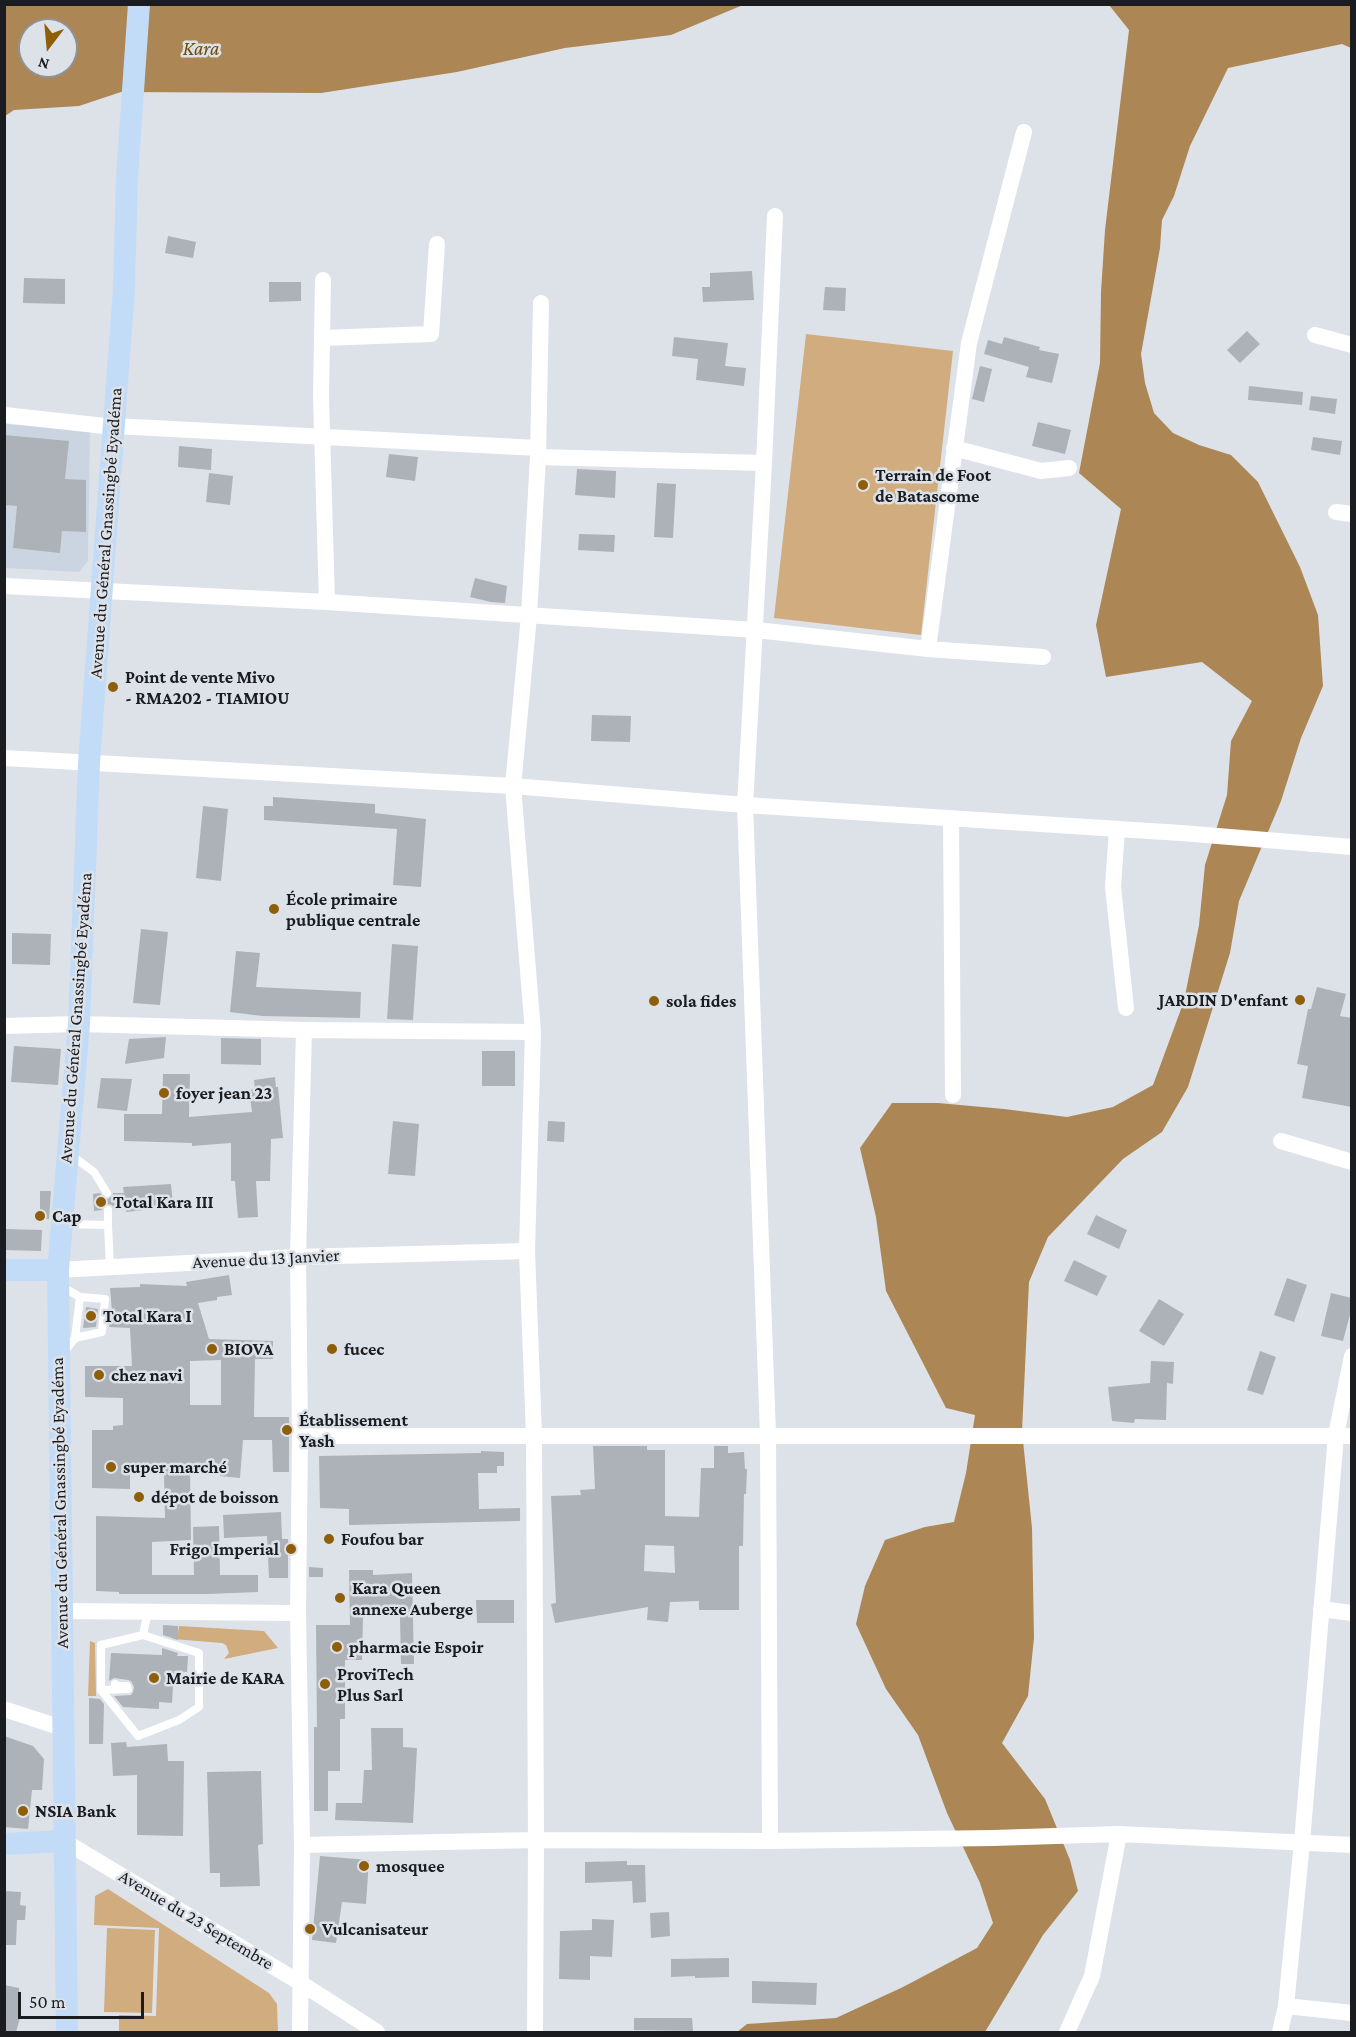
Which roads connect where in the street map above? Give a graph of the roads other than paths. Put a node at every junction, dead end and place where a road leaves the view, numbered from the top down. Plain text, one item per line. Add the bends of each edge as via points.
1 (139, 4) edge
2 (1024, 132) dead end
3 (775, 216) dead end
4 (436, 244) dead end
5 (323, 280) dead end
6 (541, 303) dead end
7 (1315, 335) dead end
8 (322, 338) junction
9 (1352, 345) edge
10 (4, 415) edge
11 (114, 427) junction
12 (323, 437) junction
13 (954, 448) junction
14 (538, 452) junction
15 (764, 463) junction
16 (1069, 468) dead end
17 (4, 586) edge
18 (100, 592) junction
19 (327, 602) junction
20 (529, 615) junction
21 (756, 630) junction
22 (927, 649) junction
23 (1043, 657) dead end
24 (4, 758) edge
25 (89, 763) junction
26 (513, 786) junction
27 (745, 805) junction
28 (951, 819) junction
29 (1117, 829) junction
30 (1352, 847) edge
31 (1126, 1008) dead end
32 (79, 1024) junction
33 (4, 1026) edge
34 (304, 1030) junction
35 (533, 1032) junction
36 (954, 1095) dead end
37 (1281, 1141) dead end
38 (68, 1153) junction
39 (1352, 1162) edge
40 (107, 1193) dead end
41 (108, 1210) dead end
42 (62, 1224) junction
43 (108, 1225) junction
44 (527, 1251) junction
45 (298, 1257) junction
46 (110, 1267) junction
47 (4, 1270) edge
48 (58, 1277) junction
49 (80, 1297) junction
50 (75, 1338) junction
51 (1352, 1356) edge
52 (59, 1358) junction
53 (300, 1436) junction
54 (534, 1436) junction
55 (768, 1436) junction
56 (1344, 1436) edge
57 (1321, 1609) junction
58 (61, 1611) junction
59 (148, 1611) junction
60 (298, 1613) junction
61 (1352, 1613) edge
62 (143, 1635) junction
63 (115, 1684) dead end
64 (101, 1690) junction
65 (4, 1709) edge
66 (62, 1728) junction
67 (138, 1736) junction
68 (139, 1745) dead end
69 (1119, 1834) junction
70 (536, 1840) junction
71 (64, 1841) junction
72 (770, 1841) junction
73 (1302, 1842) junction
74 (4, 1844) edge
75 (302, 1845) junction
76 (1352, 1845) edge
77 (299, 1982) junction
78 (1286, 2006) junction
79 (1352, 2013) edge
80 (67, 2032) edge
81 (300, 2032) edge
82 (377, 2032) edge
83 (535, 2032) edge
84 (1067, 2032) edge
85 (1280, 2032) edge

1 - 11 main road, Avenue du Général Gnassingbé Eyadéma
2 - 13 street via 969,343
3 - 15 street
4 - 8 street via 431,334
5 - 8 street
6 - 14 street
7 - 9 street
8 - 12 street
10 - 11 street
11 - 12 street
11 - 18 main road, Avenue du Général Gnassingbé Eyadéma
12 - 14 street
12 - 19 street
13 - 16 street via 1041,471
13 - 22 street
14 - 15 street
14 - 20 street
15 - 21 street
17 - 18 street
18 - 19 street
18 - 25 main road, Avenue du Général Gnassingbé Eyadéma
19 - 20 street
20 - 21 street
20 - 26 street
21 - 22 street
21 - 27 street
22 - 23 street
24 - 25 street
25 - 26 street
25 - 32 main road, Avenue du Général Gnassingbé Eyadéma
26 - 27 street
26 - 35 street
27 - 28 street
27 - 55 street
28 - 29 street
28 - 36 street
29 - 30 street
29 - 31 street via 1113,887
32 - 33 street
32 - 34 street
32 - 38 main road, Avenue du Général Gnassingbé Eyadéma
34 - 35 street
34 - 45 street
35 - 44 street
37 - 39 street
38 - 40 lane via 94,1172
38 - 42 main road, Avenue du Général Gnassingbé Eyadéma
41 - 43 lane
42 - 43 lane
42 - 48 main road, Avenue du Général Gnassingbé Eyadéma
43 - 46 lane
44 - 45 street, Avenue du 13 Janvier
44 - 54 street
45 - 46 street, Avenue du 13 Janvier
45 - 53 street
46 - 48 street, Avenue du 13 Janvier
47 - 48 main road, Avenue du 13 Janvier
48 - 49 lane
48 - 52 main road, Avenue du Général Gnassingbé Eyadéma
49 - 50 lane
49 - 50 lane via 105,1299 102,1332
50 - 52 lane
51 - 56 street
52 - 58 main road, Avenue du Général Gnassingbé Eyadéma
53 - 54 street
53 - 60 street
54 - 55 street
54 - 70 street
55 - 56 street
55 - 72 street
56 - 57 street
57 - 61 street
57 - 73 street
58 - 59 street
58 - 66 main road, Avenue du Général Gnassingbé Eyadéma
59 - 60 street
59 - 62 lane
60 - 75 street
62 - 64 lane via 101,1645
62 - 67 lane via 199,1653 199,1707 179,1720
63 - 64 lane via 128,1689
64 - 67 lane
65 - 66 street
66 - 71 main road, Avenue du Général Gnassingbé Eyadéma
67 - 68 lane
69 - 72 street
69 - 73 street
69 - 84 street via 1092,1976
70 - 72 street
70 - 75 street
70 - 83 street
71 - 74 main road
71 - 77 street, Avenue du 23 Septembre
71 - 80 main road, Avenue du Général Gnassingbé Eyadéma
73 - 76 street
73 - 78 street
75 - 77 street
77 - 81 street
77 - 82 street, Avenue du 23 Septembre
78 - 79 street
78 - 85 street

